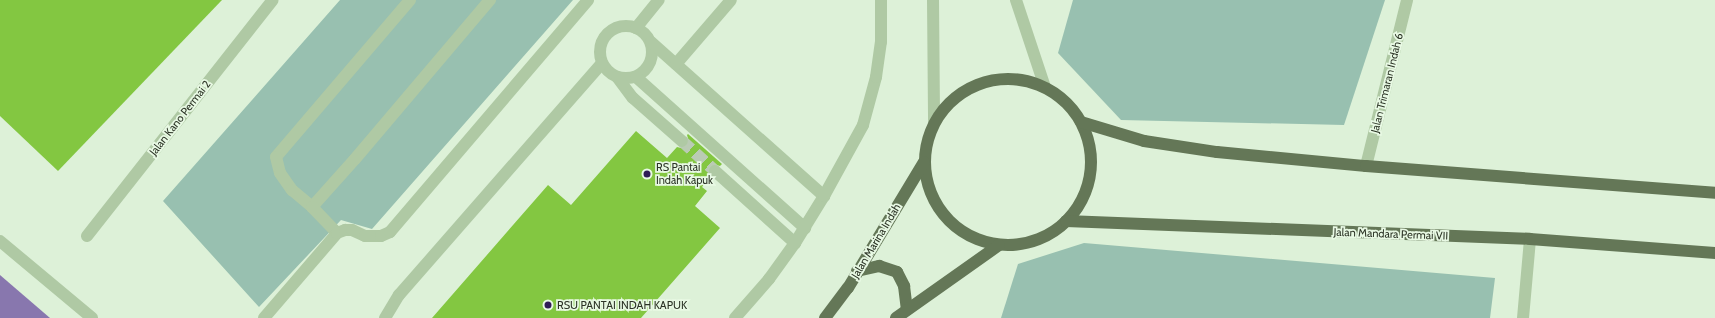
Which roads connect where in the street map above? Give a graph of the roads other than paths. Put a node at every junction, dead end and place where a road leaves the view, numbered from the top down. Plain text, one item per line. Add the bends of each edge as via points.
1 (273, 0) edge
2 (410, 0) edge
3 (490, 0) edge
4 (588, 0) edge
5 (659, 0) edge
6 (731, 0) edge
7 (881, 0) edge
8 (933, 0) edge
9 (1016, 0) edge
10 (1407, 0) edge
11 (636, 28) junction
12 (651, 42) junction
13 (602, 63) junction
14 (676, 64) junction
15 (616, 77) junction
16 (636, 77) junction
17 (1045, 87) junction
18 (934, 122) junction
19 (1081, 122) junction
20 (682, 141) tunnel mouth
21 (924, 162) junction
22 (1366, 166) junction
23 (715, 171) tunnel mouth
24 (1715, 193) edge
25 (824, 196) junction
26 (312, 207) junction
27 (1066, 221) junction
28 (805, 228) junction
29 (337, 233) junction
30 (87, 236) dead end
31 (1530, 238) junction
32 (0, 241) edge
33 (795, 243) junction
34 (999, 245) junction
35 (1715, 253) edge
36 (857, 271) junction
37 (901, 315) edge
38 (92, 318) edge
39 (264, 318) edge
40 (385, 318) edge
41 (735, 318) edge
42 (825, 318) edge
43 (1523, 318) edge

1 - 30 street, Jalan Kano Permai 2
2 - 26 street via 276,157 280,173 292,190
3 - 26 street
4 - 29 street via 390,232 380,236 365,236 352,230
5 - 11 street
6 - 14 street
7 - 25 street via 881,42 876,77 863,125
8 - 18 street
9 - 17 street
10 - 22 street, Jalan Trimaran Indah 6
11 - 12 street via 645,33
11 - 13 street via 616,28 608,34 602,43
12 - 14 street
12 - 16 street via 651,62 645,71
13 - 15 street
13 - 40 street via 399,295
14 - 25 street
15 - 16 street
15 - 20 street via 633,98
16 - 28 street
17 - 18 main road via 1014,78 983,82 955,98
17 - 19 main road via 1065,102
18 - 21 main road
19 - 22 main road via 1144,140 1217,152
19 - 27 main road via 1090,147 1090,174 1082,199
21 - 34 main road via 929,192 946,218 970,236
21 - 36 main road, Jalan Marina Indah
22 - 24 main road
23 - 33 street
25 - 28 street
26 - 29 street
27 - 31 main road, Jalan Mandara Permai VII
27 - 34 main road via 1047,236 1023,244
28 - 33 street
29 - 39 street
31 - 35 main road, Jalan Mandara Permai VII
31 - 43 street
32 - 38 street
33 - 41 street via 769,279
34 - 37 main road
36 - 37 main road via 879,266 897,272 904,286
36 - 42 main road, Jalan Marina Indah

